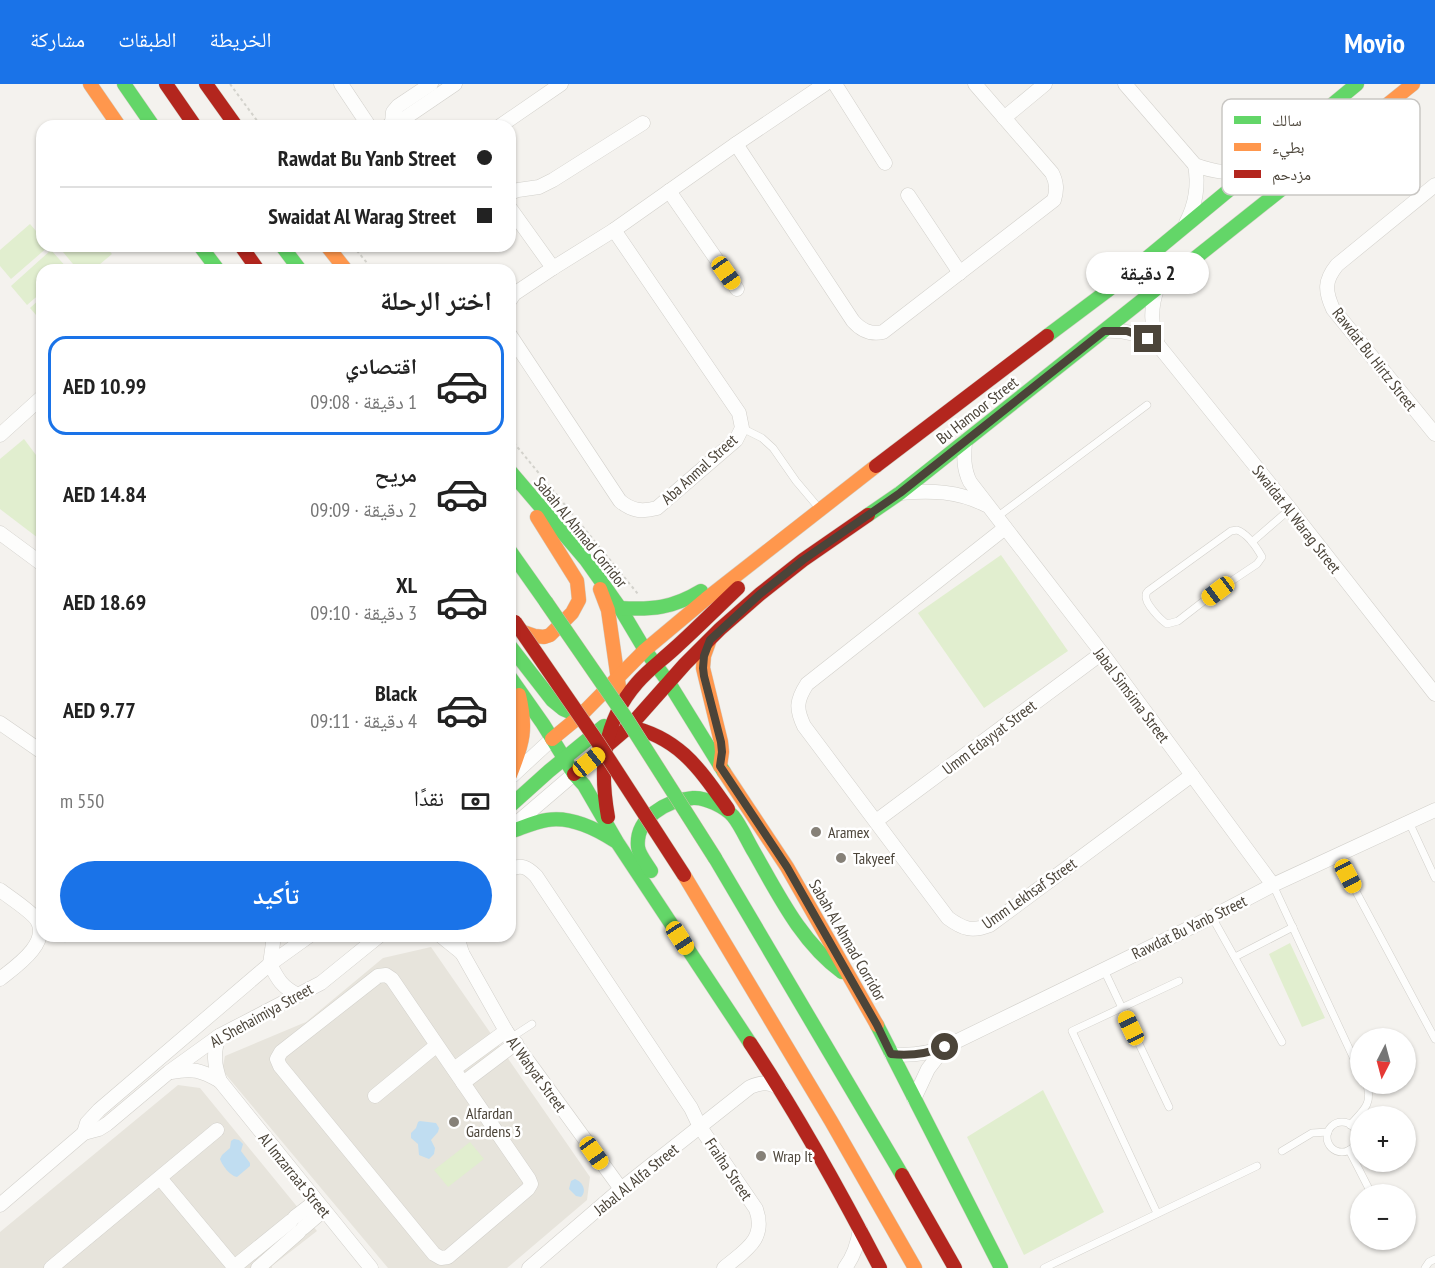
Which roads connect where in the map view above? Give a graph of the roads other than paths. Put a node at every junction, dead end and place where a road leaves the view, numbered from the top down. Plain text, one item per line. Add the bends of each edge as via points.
1 (90, 84) edge
2 (124, 84) edge
3 (166, 84) edge
4 (206, 84) edge
5 (341, 84) edge
6 (454, 84) edge
7 (561, 84) edge
8 (825, 84) edge
9 (835, 84) edge
10 (975, 84) edge
11 (1045, 84) edge
12 (1125, 84) edge
13 (1357, 84) edge
14 (1413, 84) edge
15 (433, 88) edge
16 (1339, 99) edge
17 (1394, 99) edge
18 (1004, 118) junction
19 (115, 120) edge
20 (149, 120) edge
21 (191, 120) edge
22 (232, 120) edge
23 (365, 120) edge
24 (399, 120) edge
25 (509, 120) edge
26 (643, 123) dead end
27 (735, 144) junction
28 (885, 163) dead end
29 (1195, 165) junction
30 (1222, 172) edge
31 (1435, 185) edge
32 (516, 191) edge
33 (669, 191) junction
34 (908, 195) dead end
35 (1224, 195) edge
36 (1274, 195) edge
37 (516, 216) edge
38 (1184, 228) junction
39 (614, 230) junction
40 (332, 252) edge
41 (341, 264) edge
42 (553, 268) junction
43 (960, 273) junction
44 (737, 289) dead end
45 (1157, 289) junction
46 (516, 293) edge
47 (1104, 331) junction
48 (516, 344) edge
49 (1158, 345) junction
50 (36, 402) edge
51 (1147, 405) dead end
52 (742, 428) junction
53 (1435, 434) edge
54 (0, 435) edge
55 (965, 441) junction
56 (516, 479) edge
57 (516, 482) edge
58 (900, 493) junction
59 (819, 509) junction
60 (1290, 509) junction
61 (997, 517) junction
62 (0, 533) edge
63 (786, 535) junction
64 (1252, 542) junction
65 (36, 560) edge
66 (516, 560) edge
67 (586, 560) junction
68 (620, 608) junction
69 (516, 624) edge
70 (516, 627) edge
71 (710, 640) junction
72 (645, 650) junction
73 (516, 653) edge
74 (1102, 654) junction
75 (655, 664) junction
76 (618, 677) junction
77 (669, 682) junction
78 (516, 685) edge
79 (516, 690) edge
80 (1435, 694) edge
81 (618, 709) junction
82 (580, 716) junction
83 (0, 723) edge
84 (608, 725) junction
85 (630, 726) junction
86 (552, 739) junction
87 (36, 743) edge
88 (604, 749) junction
89 (564, 758) junction
90 (516, 761) edge
91 (720, 766) junction
92 (516, 772) edge
93 (574, 774) junction
94 (1192, 775) junction
95 (516, 801) edge
96 (1435, 810) edge
97 (733, 816) junction
98 (876, 821) junction
99 (1409, 822) junction
100 (516, 825) edge
101 (516, 828) edge
102 (617, 842) junction
103 (1337, 856) junction
104 (516, 867) edge
105 (1435, 878) edge
106 (1273, 885) junction
107 (0, 890) edge
108 (1212, 917) junction
109 (36, 919) edge
110 (1293, 927) junction
111 (38, 942) edge
112 (273, 942) edge
113 (301, 942) edge
114 (372, 942) edge
115 (448, 942) edge
116 (459, 942) edge
117 (462, 953) junction
118 (1235, 957) junction
119 (270, 964) junction
120 (1104, 970) junction
121 (705, 976) junction
122 (849, 977) junction
123 (0, 979) edge
124 (1179, 981) dead end
125 (298, 995) junction
126 (1122, 1008) junction
127 (532, 1024) dead end
128 (219, 1035) junction
129 (511, 1037) junction
130 (1435, 1039) edge
131 (1282, 1042) dead end
132 (437, 1045) junction
133 (945, 1047) junction
134 (1350, 1050) edge
135 (891, 1054) junction
136 (761, 1058) junction
137 (454, 1069) junction
138 (169, 1072) junction
139 (220, 1081) junction
140 (463, 1083) junction
141 (781, 1090) junction
142 (744, 1091) junction
143 (375, 1096) dead end
144 (914, 1099) junction
145 (1168, 1107) dead end
146 (1350, 1125) edge
147 (700, 1127) junction
148 (217, 1130) dead end
149 (1328, 1132) junction
150 (84, 1133) junction
151 (1349, 1150) joint
152 (1282, 1151) dead end
153 (1257, 1166) dead end
154 (159, 1178) junction
155 (1366, 1184) edge
156 (621, 1190) junction
157 (0, 1205) edge
158 (320, 1205) junction
159 (1157, 1213) junction
160 (297, 1224) junction
161 (860, 1229) junction
162 (1435, 1259) edge
163 (51, 1268) edge
164 (234, 1268) edge
165 (258, 1268) edge
166 (371, 1268) edge
167 (529, 1268) edge
168 (724, 1268) edge
169 (845, 1268) edge
170 (880, 1268) edge
171 (915, 1268) edge
172 (955, 1268) edge
173 (1001, 1268) edge
174 (1044, 1268) edge
175 (1425, 1268) edge

1 - 19 main road
2 - 20 main road
3 - 21 main road
4 - 22 main road
5 - 23 street
6 - 15 street
7 - 25 street
8 - 27 street
9 - 28 street
10 - 18 street
11 - 18 street
12 - 29 street
13 - 16 main road, Bu Hamoor Street
14 - 17 main road, Bu Hamoor Street
15 - 24 street
18 - 43 street via 1052,173 1057,191 1054,200
26 - 32 street via 553,180
27 - 33 street
27 - 43 street via 860,328 882,332
29 - 30 street
29 - 38 street via 1196,197
31 - 53 street, Rawdat Bu Hirtz Street via 1337,265 1329,274 1327,286 1333,309
33 - 39 street
33 - 44 street
34 - 43 street
35 - 38 main road, Bu Hamoor Street
36 - 45 main road, Bu Hamoor Street
37 - 42 street
38 - 59 main road, Bu Hamoor Street
39 - 42 street
39 - 52 street, Aba Anmal Street via 739,413
40 - 41 main road
42 - 46 street
45 - 47 main road, Bu Hamoor Street
45 - 49 street, Swaidat Al Warag Street via 1152,322
47 - 49 street, Swaidat Al Warag Street via 1127,331
47 - 55 main road, Bu Hamoor Street
48 - 52 street, Aba Anmal Street via 620,501 636,510 657,508 736,440
49 - 60 street, Swaidat Al Warag Street
50 - 54 street
51 - 61 lane
52 - 59 lane via 772,448
55 - 58 main road, Bu Hamoor Street
55 - 61 street, Jabal Simsima Street via 965,473
56 - 67 main road, Sabah Al Ahmad Corridor
57 - 69 main road via 577,581 580,593 574,613 547,636 531,636
58 - 61 street via 919,491 970,497
58 - 71 main road, Bu Hamoor Street via 803,560
59 - 63 main road, Bu Hamoor Street
60 - 64 lane
60 - 80 street, Swaidat Al Warag Street
61 - 74 street, Jabal Simsima Street
61 - 98 street, Umm Lekhsaf Street via 800,694 797,705 804,726
62 - 65 street
63 - 68 main road via 694,596 667,608
63 - 72 main road, Bu Hamoor Street
63 - 75 main road via 758,569
64 - 64 lane via 1262,557 1257,564 1178,621 1167,624 1146,601 1148,591 1231,531 1240,531
66 - 172 main road, bridge via 626,718 715,858
67 - 68 main road, Sabah Al Ahmad Corridor
67 - 76 main road via 608,610
68 - 72 main road, Sabah Al Ahmad Corridor
70 - 171 main road, bridge via 684,875
71 - 77 main road, Bu Hamoor Street
71 - 91 main road via 703,668 721,742
72 - 75 main road, Sabah Al Ahmad Corridor
72 - 76 main road, Bu Hamoor Street
73 - 82 main road via 552,700
74 - 94 street, Jabal Simsima Street
74 - 98 street, Umm Edayyat Street
75 - 77 main road, Sabah Al Ahmad Corridor
75 - 81 main road
76 - 81 main road
76 - 82 main road, Bu Hamoor Street
77 - 81 main road
77 - 85 main road, Bu Hamoor Street
77 - 91 main road, Sabah Al Ahmad Corridor
78 - 86 main road
79 - 90 main road via 525,729
81 - 82 main road
81 - 84 main road
82 - 86 main road, Bu Hamoor Street
83 - 87 street
84 - 85 main road
84 - 86 main road via 582,726
84 - 88 main road
84 - 89 main road
85 - 88 main road, Bu Hamoor Street
85 - 97 main road via 675,745 706,778
86 - 89 main road
86 - 92 street
88 - 93 main road, Bu Hamoor Street
88 - 102 main road via 603,787
89 - 93 main road
89 - 95 main road
91 - 122 main road, Sabah Al Ahmad Corridor via 787,867
93 - 100 street
93 - 102 main road
94 - 98 street, Umm Lekhsaf Street via 990,925 979,929 968,929 948,918
94 - 106 street, Jabal Simsima Street
96 - 99 street, Rawdat Bu Yanb Street
97 - 121 main road via 709,800 693,798 670,804 649,816 638,839 638,850 686,927
97 - 122 main road via 809,941
99 - 103 street, Rawdat Bu Yanb Street
99 - 105 lane
101 - 102 main road via 557,819 578,823
102 - 121 main road
103 - 106 street, Rawdat Bu Yanb Street
103 - 130 lane
104 - 147 street, Fraiha Street via 523,866 536,876
106 - 108 street, Rawdat Bu Yanb Street
106 - 110 lane
107 - 109 street
108 - 118 lane
108 - 120 street, Rawdat Bu Yanb Street
110 - 118 lane
110 - 134 lane
111 - 123 street via 24,960
112 - 119 street
113 - 119 street, Al Shehaimiya Street
114 - 125 street, Al Shehaimiya Street via 321,983
115 - 117 street, Al Watyat Street
116 - 117 street, Al Watyat Street
117 - 129 street, Al Watyat Street
118 - 131 lane
119 - 125 street via 277,979
119 - 150 street, Al Shehaimiya Street via 99,1110
120 - 126 lane
120 - 133 street, Rawdat Bu Yanb Street
121 - 136 main road
122 - 135 main road, Sabah Al Ahmad Corridor
124 - 126 lane
125 - 128 street, Al Shehaimiya Street
126 - 145 lane
126 - 159 lane via 1072,1031
127 - 129 lane
128 - 138 street, Al Shehaimiya Street
128 - 139 street, Al Imzarraat Street via 214,1059
129 - 137 street
129 - 140 street
129 - 156 street, Al Watyat Street
132 - 137 street
132 - 140 street via 386,975 378,976 277,1059 441,1258 448,1257 531,1184
132 - 143 street
133 - 135 street, Rawdat Bu Yanb Street via 920,1054
133 - 144 street, Rawdat Bu Yanb Street via 928,1069
135 - 144 main road, Sabah Al Ahmad Corridor
136 - 141 main road
136 - 142 street, Jabal Al Alfa Street
137 - 140 street
138 - 139 street, Al Imzarraat Street via 200,1071
138 - 150 street, Al Shehaimiya Street via 107,1124
139 - 158 street, Al Imzarraat Street
141 - 142 street, Jabal Al Alfa Street via 765,1083
141 - 161 main road
142 - 147 street, Jabal Al Alfa Street
144 - 173 main road, Sabah Al Ahmad Corridor
146 - 149 lane via 1337,1123
147 - 156 street, Jabal Al Alfa Street
147 - 168 street, Fraiha Street via 759,1218 760,1227 753,1243
148 - 154 street
149 - 151 lane via 1332,1148 1340,1152
149 - 152 lane via 1312,1133
150 - 157 street, Al Shehaimiya Street
151 - 155 lane
153 - 159 lane
154 - 163 street
154 - 164 street
156 - 167 street, Jabal Al Alfa Street
158 - 160 street
158 - 166 street, Al Imzarraat Street
159 - 174 lane
160 - 164 street
160 - 165 street
161 - 169 street via 854,1254
161 - 170 main road
162 - 175 lane

